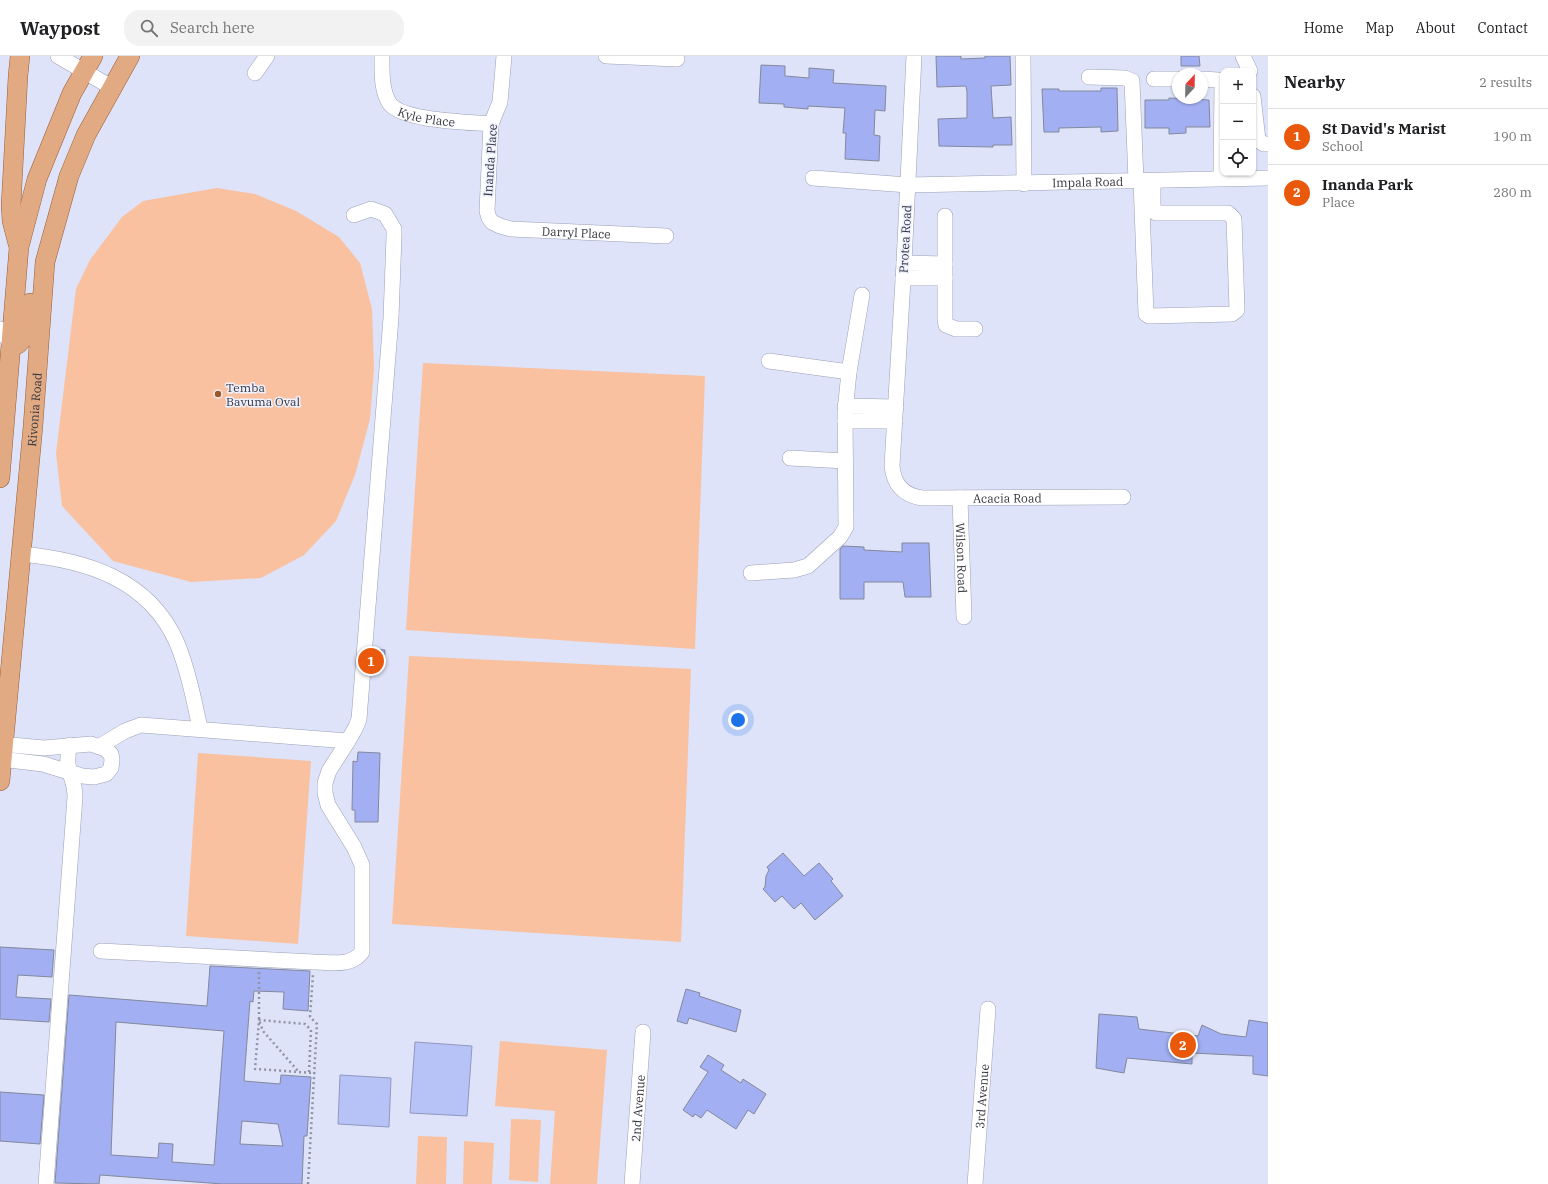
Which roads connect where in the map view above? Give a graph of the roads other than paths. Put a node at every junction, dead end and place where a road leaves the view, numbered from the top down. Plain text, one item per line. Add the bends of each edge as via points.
1 (20, 56) edge
2 (58, 56) edge
3 (130, 56) edge
4 (267, 56) edge
5 (382, 56) edge
6 (504, 56) edge
7 (606, 56) edge
8 (914, 56) edge
9 (1023, 56) edge
10 (1243, 56) edge
11 (677, 59) dead end
12 (88, 63) edge
13 (1249, 68) edge
14 (255, 73) dead end
15 (1089, 77) dead end
16 (1154, 79) dead end
17 (1172, 79) edge
18 (1208, 79) edge
19 (111, 87) junction
20 (1254, 104) edge
21 (491, 124) junction
22 (1268, 144) edge
23 (69, 176) junction
24 (813, 178) dead end
25 (1221, 178) junction
26 (1268, 178) edge
27 (1143, 181) junction
28 (1024, 184) junction
29 (908, 185) junction
30 (354, 215) dead end
31 (945, 216) dead end
32 (489, 218) joint
33 (666, 236) dead end
34 (19, 247) junction
35 (904, 271) junction
36 (945, 271) junction
37 (862, 295) dead end
38 (0, 329) edge
39 (975, 329) dead end
40 (11, 344) junction
41 (769, 361) dead end
42 (849, 372) junction
43 (846, 406) junction
44 (895, 414) junction
45 (845, 421) junction
46 (790, 458) dead end
47 (845, 461) junction
48 (0, 478) edge
49 (897, 484) joint
50 (1123, 497) dead end
51 (960, 498) junction
52 (21, 554) junction
53 (751, 573) dead end
54 (964, 617) dead end
55 (200, 728) junction
56 (348, 741) junction
57 (70, 745) junction
58 (100, 746) junction
59 (2, 752) edge
60 (69, 773) junction
61 (0, 781) edge
62 (101, 951) dead end
63 (988, 1008) dead end
64 (643, 1032) dead end
65 (46, 1184) edge
66 (632, 1184) edge
67 (975, 1184) edge

1 - 34 main road via 11,206
2 - 12 street
3 - 19 main road, Rivonia Road
4 - 14 street
5 - 21 street, Kyle Place via 385,94 400,112 413,116
6 - 21 street, Inanda Place via 500,102
7 - 11 street
8 - 29 street, Protea Road
9 - 28 street
10 - 13 street
12 - 19 street
12 - 34 main road via 72,92 37,178
15 - 27 street via 1125,78 1132,81 1135,161
16 - 17 street
18 - 25 street via 1218,80 1222,84
19 - 23 main road, Rivonia Road via 86,135
20 - 22 street via 1258,140
21 - 32 street, Inanda Place via 487,200
23 - 40 main road via 57,194 43,225 35,259 25,336 18,344
23 - 52 main road, Rivonia Road via 46,262
24 - 29 street, Impala Road
25 - 26 street, Impala Road
25 - 27 street, Impala Road
27 - 27 street via 1144,312 1172,315 1236,313 1232,215 1156,213 1153,211
27 - 28 street, Impala Road
28 - 29 street, Impala Road
29 - 35 street, Protea Road
30 - 56 street via 371,209 379,210 390,220 394,236 391,318 359,719
31 - 36 street
32 - 33 street, Darryl Place via 500,226 511,229
34 - 40 main road
35 - 36 street
35 - 44 street, Protea Road
36 - 39 street via 946,325 956,329
37 - 42 street
38 - 40 street
40 - 48 main road
41 - 42 street
42 - 43 street
43 - 44 street
43 - 45 street
44 - 45 street via 860,421
44 - 49 street, Protea Road via 892,466
45 - 47 street
46 - 47 street
47 - 53 street via 847,520 846,528 840,537 808,566 794,570
49 - 51 street, Acacia Road via 903,492 911,496
50 - 51 street, Acacia Road
51 - 54 street, Wilson Road
52 - 55 street via 50,557 95,568 124,582 155,607 177,644
52 - 59 main road, Rivonia Road
55 - 56 street
55 - 58 street via 141,725 124,731
56 - 62 street via 329,771 325,793 328,805 357,852 362,865 362,952 357,959 349,962 314,962
57 - 58 street
57 - 59 street
57 - 60 street via 67,760
58 - 60 street via 110,754 112,760 111,768 106,774 94,777
59 - 60 street
59 - 61 main road, Rivonia Road
60 - 65 street via 74,782 75,797
63 - 67 street, 3rd Avenue
64 - 66 street, 2nd Avenue

